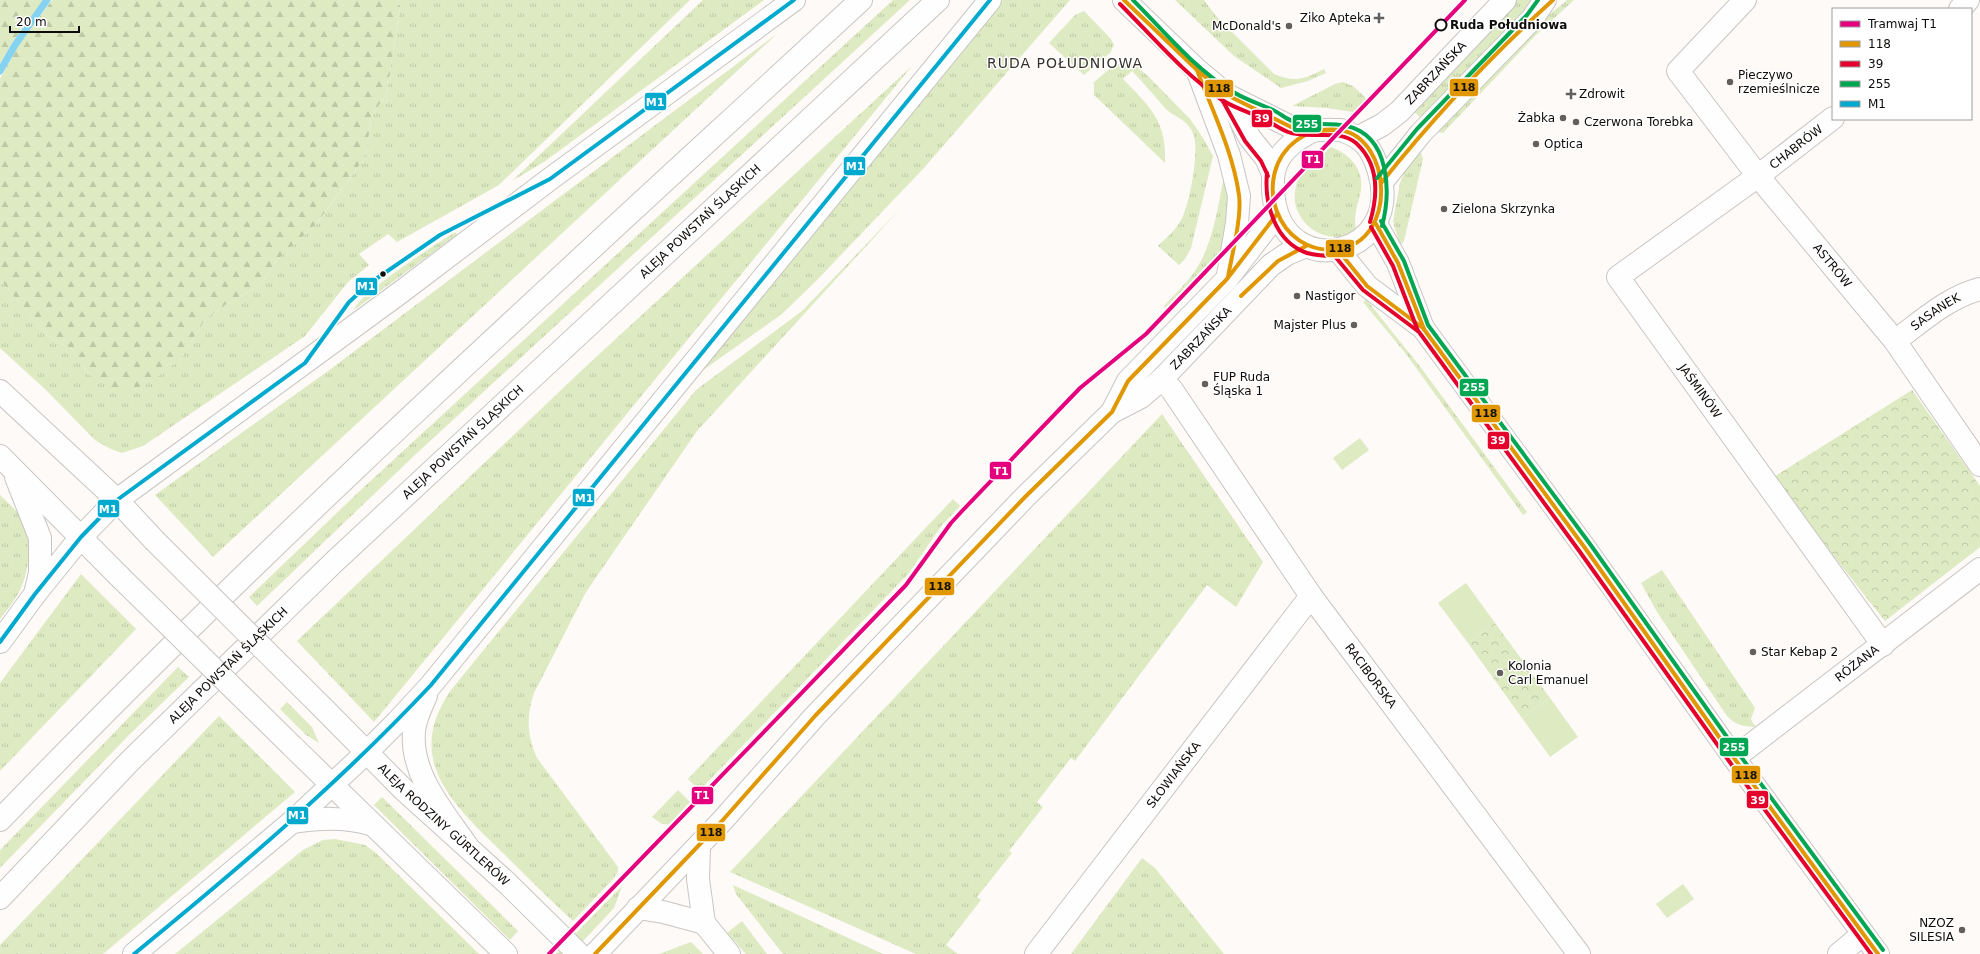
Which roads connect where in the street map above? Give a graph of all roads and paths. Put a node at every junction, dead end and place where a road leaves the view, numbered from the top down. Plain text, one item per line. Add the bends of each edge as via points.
1 (794, 0) edge
2 (861, 0) edge
3 (938, 0) edge
4 (990, 0) edge
5 (1124, 0) edge
6 (1505, 0) edge
7 (1545, 0) edge
8 (1745, 0) edge
9 (1968, 0) edge
10 (1961, 8) edge
11 (1197, 70) junction
12 (1227, 95) junction
13 (1832, 119) edge
14 (1313, 131) junction
15 (1359, 137) junction
16 (1273, 174) junction
17 (1758, 176) junction
18 (1382, 182) junction
19 (1277, 214) junction
20 (1376, 224) junction
21 (1306, 246) junction
22 (1338, 250) junction
23 (1227, 279) junction
24 (1980, 289) edge
25 (1423, 328) junction
26 (1895, 341) junction
27 (1167, 385) junction
28 (0, 391) edge
29 (1112, 412) junction
30 (6, 461) edge
31 (1980, 465) edge
32 (117, 500) junction
33 (82, 537) junction
34 (1980, 569) edge
35 (35, 594) junction
36 (1311, 596) junction
37 (0, 642) edge
38 (1882, 645) junction
39 (431, 685) junction
40 (366, 753) junction
41 (1734, 758) junction
42 (331, 785) junction
43 (0, 820) edge
44 (292, 822) junction
45 (371, 824) junction
46 (467, 846) junction
47 (699, 846) junction
48 (0, 898) edge
49 (638, 908) junction
50 (704, 924) junction
51 (1863, 934) junction
52 (134, 954) edge
53 (506, 954) edge
54 (580, 954) edge
55 (595, 954) edge
56 (729, 954) edge
57 (1036, 954) edge
58 (1579, 954) edge
59 (1839, 954) edge
60 (1878, 954) edge

1 - 32 street
2 - 43 street via 407,420 146,671
3 - 48 street, ALEJA POWSTAŃ ŚLĄSKICH via 333,563 130,761
4 - 39 street
5 - 11 street
6 - 15 street, ZABRZAŃSKA via 1399,112 1382,125
7 - 18 street via 1532,19 1421,133
8 - 17 street, ASTRÓW via 1678,71
9 - 10 street
11 - 12 street
11 - 23 street via 1229,155 1239,196
12 - 14 street via 1292,127
12 - 16 street via 1250,138 1266,158
13 - 17 street, CHABRÓW
14 - 15 street via 1341,130
14 - 16 street via 1292,143 1278,158
15 - 18 street via 1373,155
16 - 19 street
17 - 26 street, ASTRÓW
17 - 38 street, JAŚMINÓW via 1618,277
18 - 20 street via 1383,200
19 - 21 street via 1286,230
19 - 23 street, ZABRZAŃSKA
20 - 22 street via 1355,244
20 - 25 street via 1398,262
21 - 22 street via 1320,250
21 - 27 street, ZABRZAŃSKA via 1287,254 1271,265
22 - 25 street via 1367,286
23 - 29 street, ZABRZAŃSKA via 1128,381
24 - 26 street, SASANEK via 1951,300
25 - 41 street via 1589,554
26 - 31 street, ASTRÓW
27 - 29 street, ZABRZAŃSKA
27 - 36 street, RACIBORSKA
28 - 32 street, ALEJA RODZINY GÜRTLERÓW
29 - 47 street, ZABRZAŃSKA via 1025,497 815,716
30 - 33 street
30 - 35 street via 40,538 40,573
32 - 33 street
32 - 40 street, ALEJA RODZINY GÜRTLERÓW, bridge
33 - 35 street
33 - 42 street, bridge
34 - 38 street, RÓŻANA
35 - 37 street
36 - 57 street, SŁOWIAŃSKA
36 - 58 street, RACIBORSKA
38 - 41 street, RÓŻANA
39 - 40 street
39 - 46 street via 414,731 417,759 422,779
40 - 42 street
40 - 46 street, ALEJA RODZINY GÜRTLERÓW via 403,790
41 - 51 street
42 - 44 street
42 - 45 street
44 - 45 street via 328,818
44 - 52 street
45 - 53 street
46 - 54 street, ALEJA RODZINY GÜRTLERÓW
47 - 49 street, ZABRZAŃSKA
47 - 50 street via 698,879
49 - 50 street via 663,912
49 - 55 street, ZABRZAŃSKA
50 - 56 street
51 - 59 street
51 - 60 street

